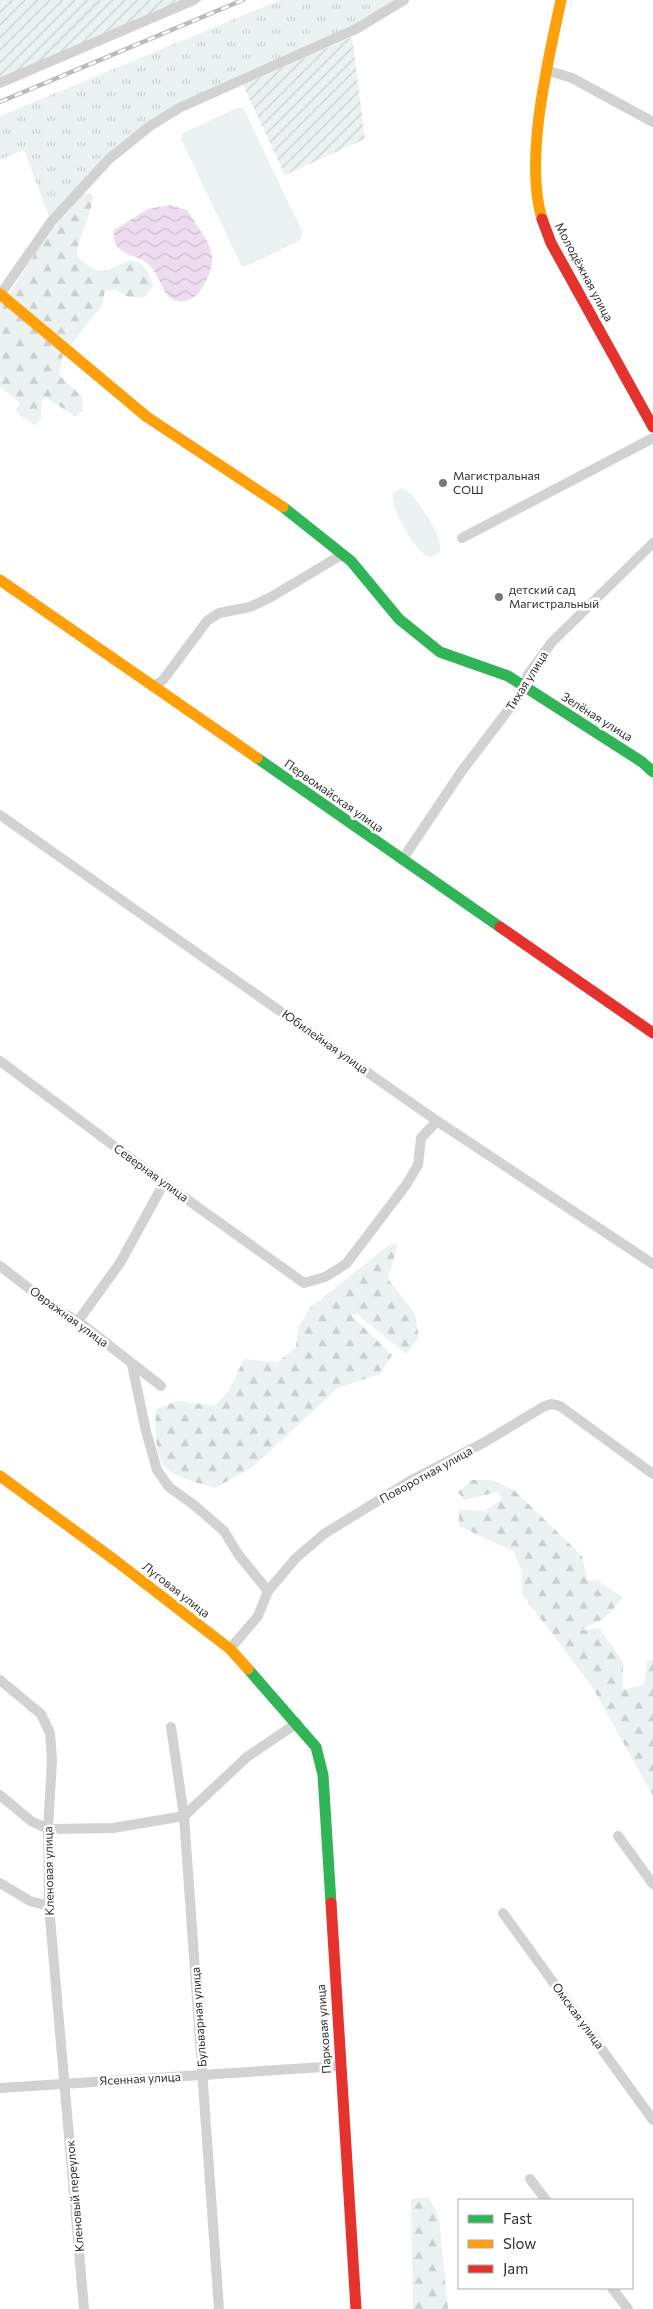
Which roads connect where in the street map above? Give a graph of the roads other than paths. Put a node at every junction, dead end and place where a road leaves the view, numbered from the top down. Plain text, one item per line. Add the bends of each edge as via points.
1 (194, 0) edge
2 (404, 0) edge
3 (561, 0) edge
4 (546, 70) junction
5 (0, 83) edge
6 (653, 122) edge
7 (0, 294) edge
8 (653, 427) edge
9 (653, 438) edge
10 (462, 538) dead end
11 (653, 543) edge
12 (342, 554) junction
13 (0, 580) edge
14 (153, 687) junction
15 (525, 688) junction
16 (653, 772) edge
17 (0, 815) edge
18 (402, 860) junction
19 (653, 1033) edge
20 (0, 1061) edge
21 (437, 1121) junction
22 (164, 1183) junction
23 (653, 1264) edge
24 (0, 1266) edge
25 (78, 1321) junction
26 (132, 1365) junction
27 (160, 1386) dead end
28 (653, 1474) edge
29 (0, 1476) edge
30 (268, 1592) junction
31 (230, 1649) junction
32 (0, 1680) edge
33 (297, 1723) junction
34 (171, 1726) dead end
35 (316, 1747) joint
36 (0, 1795) edge
37 (184, 1816) junction
38 (48, 1829) junction
39 (618, 1836) dead end
40 (0, 1883) edge
41 (653, 1884) edge
42 (49, 1906) junction
43 (503, 1913) dead end
44 (339, 2066) junction
45 (204, 2075) junction
46 (65, 2083) junction
47 (0, 2088) edge
48 (653, 2120) edge
49 (530, 2179) dead end
50 (545, 2199) edge
51 (613, 2289) edge
52 (84, 2309) edge
53 (219, 2309) edge
54 (356, 2309) edge
55 (628, 2309) edge

1 - 5 street
2 - 7 street via 356,29 187,104 150,126 109,159 51,222
3 - 4 street, Молодёжная улица
4 - 6 street via 572,78
4 - 8 street, Молодёжная улица via 536,157 536,194 542,222
7 - 12 street, Зелёная улица via 120,396 290,512
9 - 10 street
11 - 15 street, Тихая улица via 552,642 527,676
12 - 14 street via 250,608 215,615 163,680
12 - 15 street, Зелёная улица via 399,619 422,639 440,652 508,676
13 - 14 street, Первомайская улица
14 - 18 street, Первомайская улица
15 - 16 street, Зелёная улица
15 - 18 street, Тихая улица via 461,772
17 - 21 street, Юбилейная улица
18 - 19 street, Первомайская улица
20 - 22 street, Северная улица
21 - 22 street, Северная улица via 421,1138 418,1165 406,1184 346,1264 325,1277 304,1283
21 - 23 street, Юбилейная улица
22 - 25 street via 120,1262
24 - 25 street, Овражная улица
25 - 26 street, Овражная улица
26 - 27 street, Овражная улица
26 - 30 street via 157,1470 169,1487 224,1531
28 - 30 street, Поворотная улица via 560,1406 551,1404 410,1481 324,1534 296,1558
29 - 31 street, Луговая улица
30 - 31 street, Поворотная улица via 258,1616
31 - 33 street, Луговая улица
32 - 38 street, Кленовая улица via 41,1714 47,1724 52,1760
33 - 35 street, Луговая улица
33 - 37 street via 247,1757
34 - 37 street, Бульварная улица
35 - 44 street, Парковая улица via 323,1775
36 - 38 street via 31,1821
37 - 38 street via 114,1828
37 - 45 street, Бульварная улица
38 - 42 street, Кленовая улица
39 - 41 street
40 - 42 street via 30,1901
42 - 46 street, Кленовая улица
43 - 48 street, Омская улица
44 - 45 street, Ясенная улица
44 - 54 street, Парковая улица
45 - 46 street, Ясенная улица
45 - 53 street, Бульварная улица
46 - 47 street, Ясенная улица
46 - 52 street, Кленовый переулок
49 - 50 street
51 - 55 street

